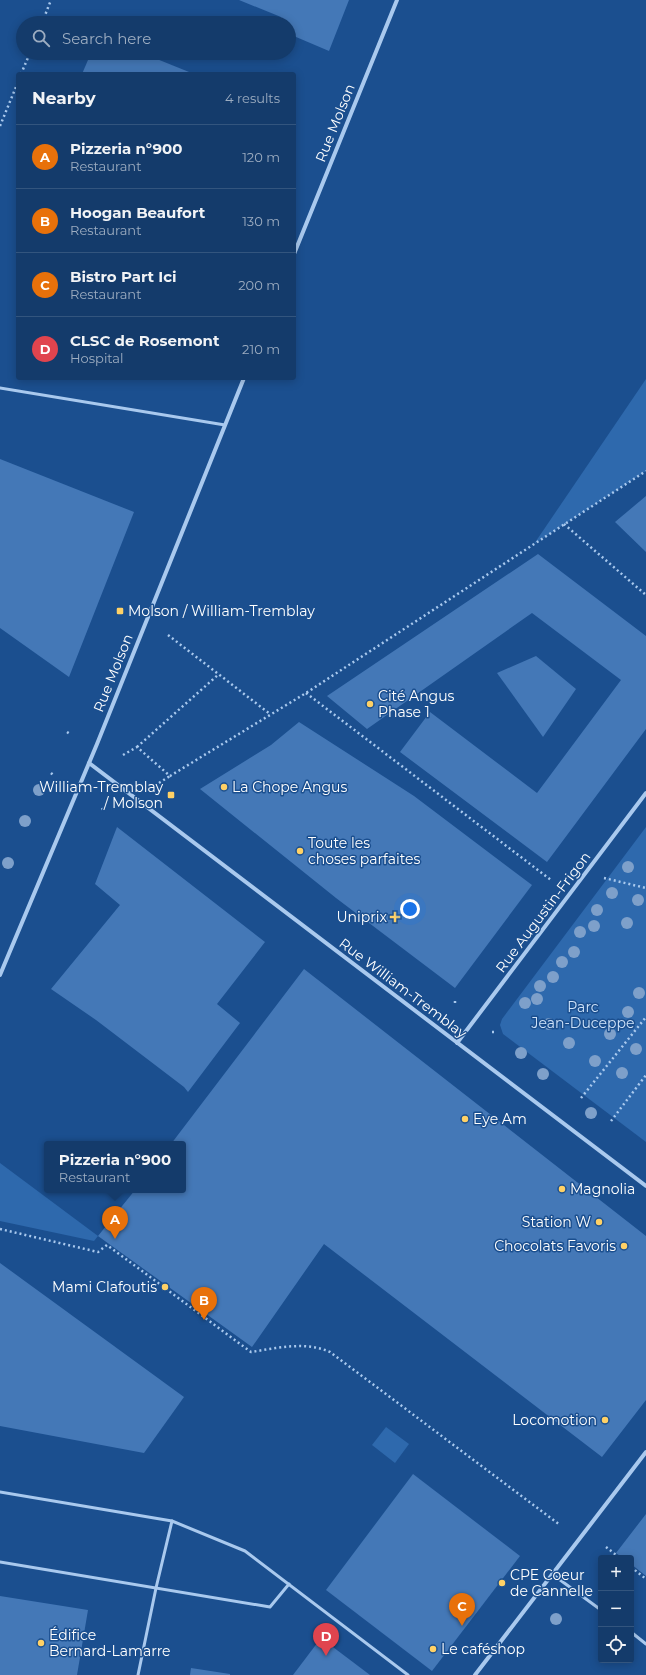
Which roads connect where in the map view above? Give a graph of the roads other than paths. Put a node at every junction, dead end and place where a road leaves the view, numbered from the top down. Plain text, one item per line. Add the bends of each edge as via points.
1 (397, 0) edge
2 (296, 249) edge
3 (243, 380) edge
4 (0, 388) edge
5 (225, 425) junction
6 (89, 763) junction
7 (646, 794) edge
8 (0, 975) edge
9 (457, 1043) junction
10 (646, 1186) edge
11 (646, 1452) edge
12 (0, 1492) edge
13 (172, 1521) junction
14 (0, 1562) edge
15 (552, 1574) junction
16 (289, 1584) junction
17 (156, 1588) junction
18 (598, 1608) edge
19 (634, 1634) edge
20 (646, 1644) edge
21 (138, 1675) edge
22 (408, 1675) edge
23 (475, 1675) edge

1 - 2 street, Rue Molson
3 - 5 street, Rue Molson
4 - 5 lane
5 - 6 street, Rue Molson
6 - 8 street, Rue Molson
6 - 9 street, Rue William-Tremblay
7 - 9 street, Rue Augustin-Frigon
9 - 10 street, Rue William-Tremblay
11 - 15 street
12 - 13 lane
13 - 16 lane via 246,1551
13 - 17 lane
14 - 17 lane
15 - 18 lane
15 - 23 street
16 - 17 lane via 270,1607
16 - 22 lane
17 - 21 lane
19 - 20 lane

